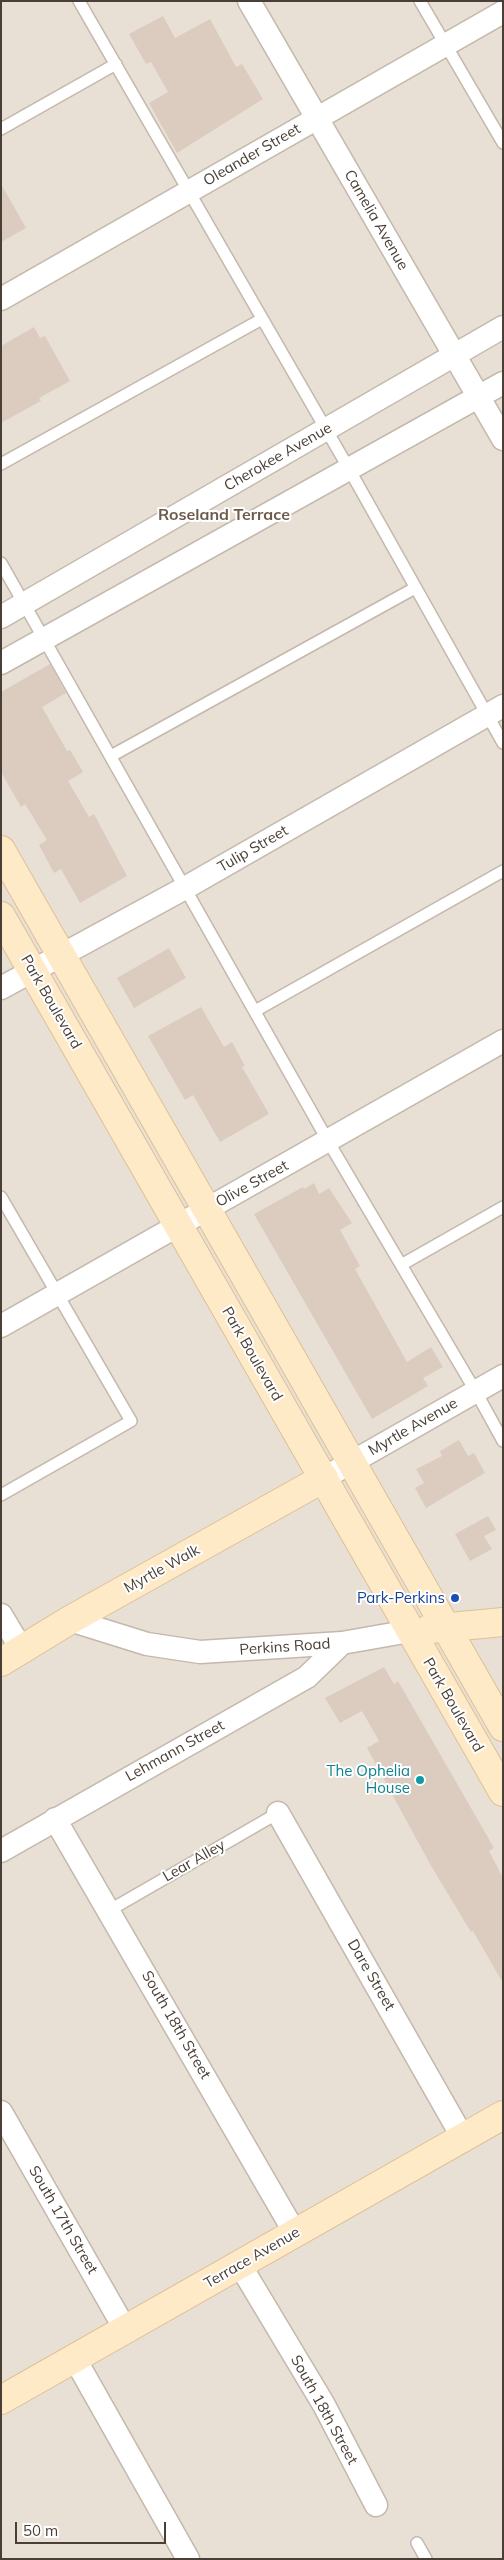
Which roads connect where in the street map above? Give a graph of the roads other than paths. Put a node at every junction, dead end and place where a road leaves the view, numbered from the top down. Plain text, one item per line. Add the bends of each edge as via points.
1 (80, 1) edge
2 (249, 1) edge
3 (420, 1) edge
4 (503, 12) edge
5 (445, 45) junction
6 (116, 64) junction
7 (316, 118) junction
8 (1, 129) edge
9 (503, 143) edge
10 (190, 191) junction
11 (1, 299) edge
12 (262, 319) junction
13 (503, 327) edge
14 (455, 355) junction
15 (503, 383) edge
16 (479, 396) junction
17 (326, 430) junction
18 (503, 439) edge
19 (1, 464) edge
20 (349, 469) junction
21 (1, 563) edge
22 (415, 588) junction
23 (24, 604) junction
24 (1, 617) edge
25 (45, 639) junction
26 (1, 663) edge
27 (495, 711) edge
28 (503, 743) edge
29 (111, 756) junction
30 (1, 850) edge
31 (503, 871) edge
32 (185, 888) junction
33 (1, 916) edge
34 (62, 955) junction
35 (33, 971) junction
36 (1, 988) edge
37 (255, 1011) junction
38 (503, 1041) edge
39 (328, 1141) junction
40 (1, 1197) edge
41 (503, 1207) edge
42 (207, 1209) junction
43 (178, 1225) junction
44 (401, 1265) junction
45 (57, 1295) junction
46 (1, 1326) edge
47 (503, 1376) edge
48 (476, 1392) junction
49 (503, 1441) edge
50 (352, 1462) junction
51 (324, 1478) junction
52 (1, 1495) edge
53 (1, 1615) edge
54 (70, 1620) junction
55 (503, 1622) edge
56 (445, 1627) junction
57 (410, 1631) junction
58 (342, 1642) junction
59 (11, 1656) edge
60 (503, 1727) edge
61 (503, 1792) edge
62 (278, 1813) joint
63 (55, 1819) junction
64 (1, 1851) edge
65 (110, 1910) junction
66 (1, 2112) edge
67 (503, 2115) edge
68 (463, 2138) junction
69 (295, 2233) junction
70 (240, 2264) junction
71 (125, 2329) junction
72 (75, 2359) junction
73 (1, 2400) edge
74 (376, 2505) dead end
75 (417, 2542) dead end
76 (188, 2559) edge
77 (426, 2559) edge

1 - 6 lane
2 - 7 street, Camelia Avenue
3 - 5 lane
4 - 5 street, Oleander Street
5 - 7 street, Oleander Street
5 - 9 lane
6 - 8 lane
6 - 10 lane
7 - 10 street, Oleander Street
7 - 14 street, Camelia Avenue
10 - 11 street, Oleander Street
10 - 12 lane
12 - 17 lane
12 - 19 lane
13 - 14 street, Cherokee Avenue
14 - 16 street, Camelia Avenue
14 - 17 street, Cherokee Avenue
15 - 16 street
16 - 18 street, Camelia Avenue
16 - 20 street
17 - 20 lane
17 - 23 street, Cherokee Avenue
20 - 22 lane
20 - 25 street
21 - 23 lane
22 - 27 lane
22 - 29 lane
23 - 24 street, Cherokee Avenue
23 - 25 lane
25 - 26 street
25 - 29 lane
27 - 28 lane
27 - 32 street, Tulip Street
29 - 32 lane
30 - 34 street
31 - 37 lane
32 - 34 street, Tulip Street
32 - 37 lane
33 - 35 street, Park Boulevard
34 - 35 street, Tulip Street
34 - 42 street
35 - 36 street, Tulip Street
35 - 43 street, Park Boulevard
37 - 39 lane
38 - 39 street, Olive Street
39 - 42 street, Olive Street
39 - 44 lane
40 - 45 lane
41 - 44 lane
42 - 43 street, Olive Street
42 - 50 street
43 - 45 street, Olive Street
43 - 51 street, Park Boulevard
44 - 48 lane
45 - 46 street, Olive Street
45 - 52 lane via 131,1421
47 - 48 street, Myrtle Avenue
48 - 49 lane
48 - 50 street, Myrtle Avenue
50 - 51 street, Myrtle Avenue
50 - 56 street
51 - 54 street, Myrtle Walk
51 - 57 street, Park Boulevard
53 - 59 street
54 - 58 street, Perkins Road via 147,1644 200,1652
54 - 59 street, Myrtle Walk
55 - 56 street, Perkins Road
56 - 57 street, Perkins Road
56 - 60 street
57 - 58 street, Perkins Road
57 - 61 street, Park Boulevard
58 - 63 street, Lehmann Street via 308,1677
62 - 65 lane, Lear Alley
62 - 68 street, Dare Street
63 - 64 street, Lehmann Street
63 - 65 street, South 18th Street
65 - 69 street, South 18th Street
66 - 71 street, South 17th Street
67 - 68 street, Terrace Avenue
68 - 69 street, Terrace Avenue
69 - 70 street, Terrace Avenue
70 - 71 street, Terrace Avenue
70 - 74 street, South 18th Street via 324,2405
71 - 72 street, Terrace Avenue
72 - 73 street, Terrace Avenue
72 - 76 street
75 - 77 lane

